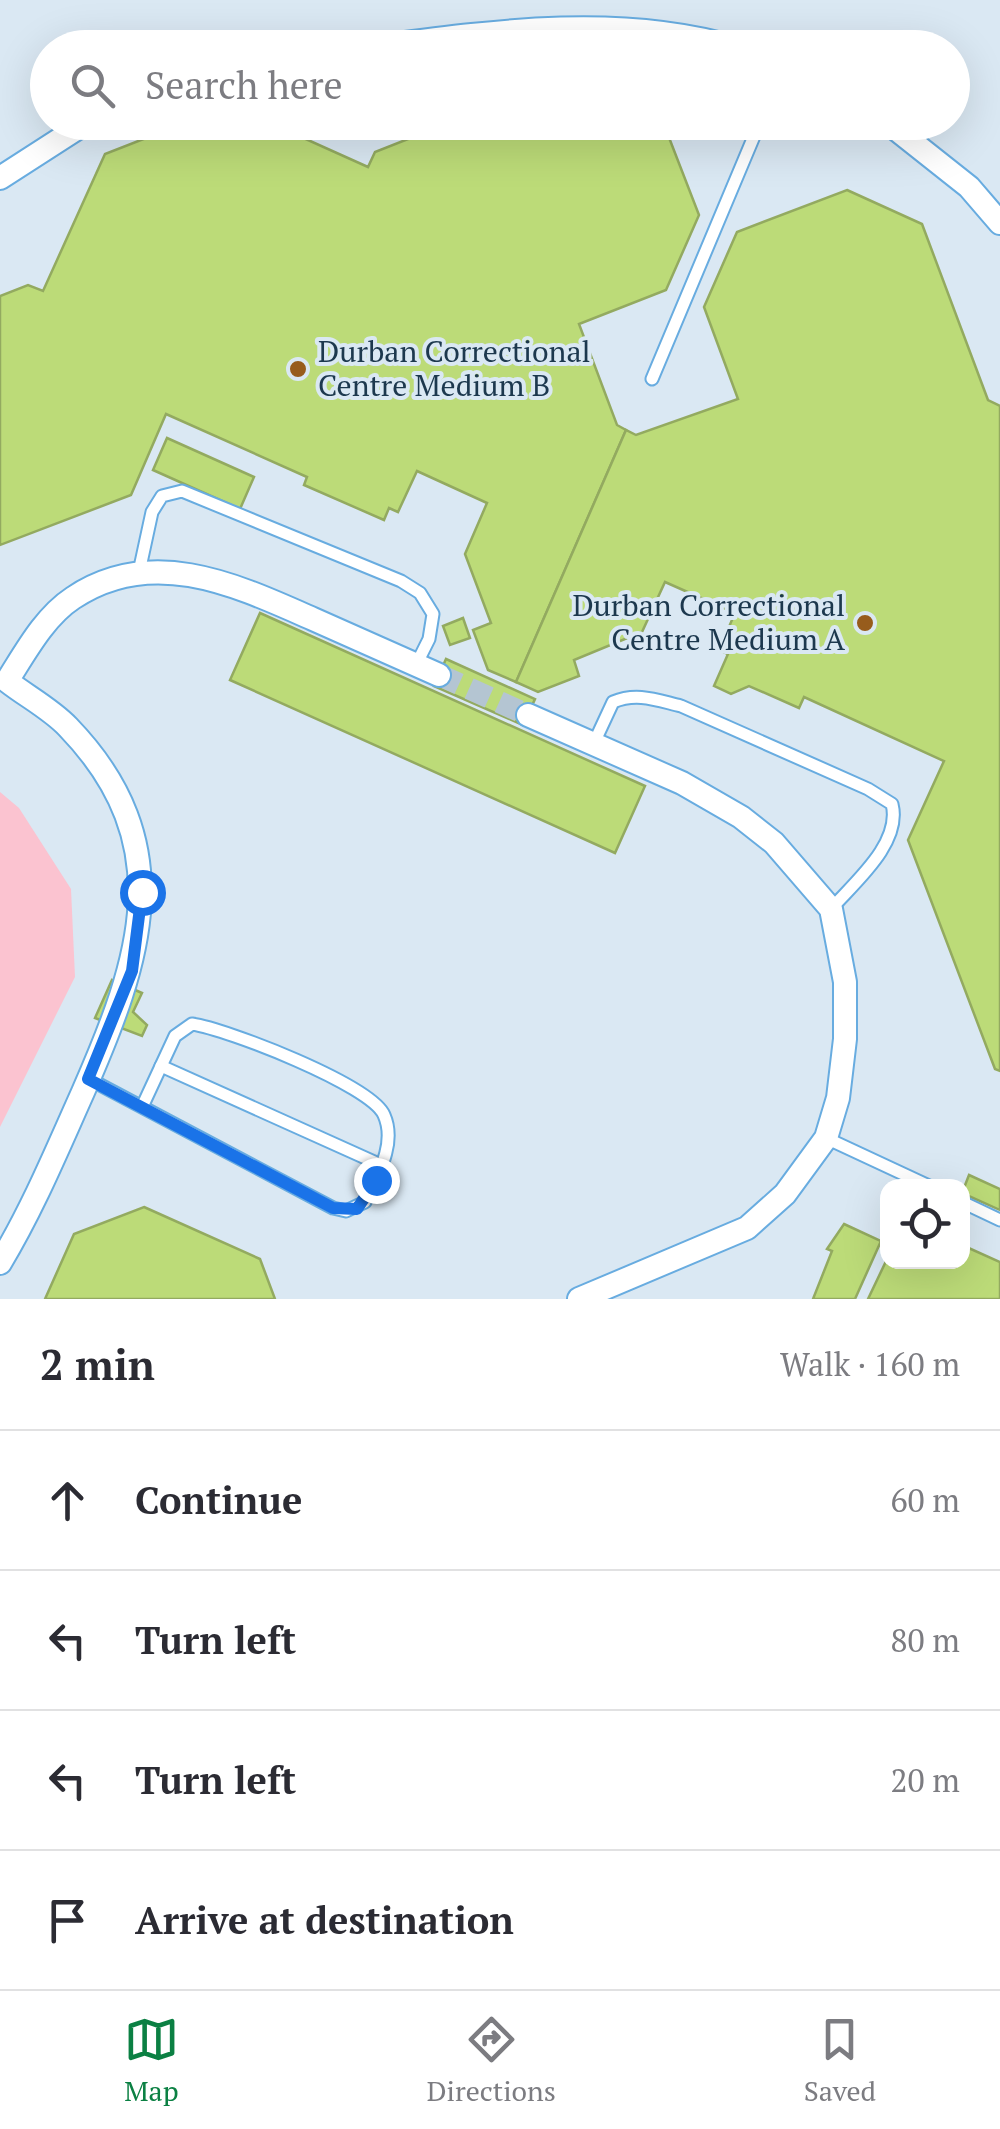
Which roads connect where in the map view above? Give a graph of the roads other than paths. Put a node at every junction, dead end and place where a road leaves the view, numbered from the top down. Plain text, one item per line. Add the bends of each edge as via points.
1 (543, 30) edge
2 (613, 30) edge
3 (59, 140) edge
4 (752, 140) edge
5 (910, 140) edge
6 (0, 178) edge
7 (1000, 223) edge
8 (652, 379) dead end
9 (140, 572) junction
10 (416, 664) junction
11 (439, 675) tunnel mouth
12 (3, 680) edge
13 (528, 715) tunnel mouth
14 (594, 745) junction
15 (831, 909) junction
16 (160, 1066) junction
17 (88, 1079) junction
18 (142, 1106) junction
19 (826, 1138) junction
20 (381, 1165) junction
21 (914, 1179) edge
22 (970, 1206) edge
23 (1000, 1220) edge
24 (0, 1262) edge
25 (579, 1299) edge

1 - 2 street
3 - 6 street
4 - 8 lane
5 - 7 street via 969,187
9 - 10 street via 229,582
9 - 10 lane via 152,512 162,496 182,491 420,594 433,614
9 - 12 street via 73,598
10 - 11 street
12 - 17 street via 66,724 122,800 134,838 142,892 132,971
13 - 14 street
14 - 15 street via 742,817 801,870
14 - 15 lane via 612,702 649,698 681,706 892,804 890,834
15 - 19 street via 845,982 845,1040
16 - 18 lane
16 - 20 lane
16 - 20 lane via 174,1036 192,1024 284,1055 379,1105 388,1129
17 - 18 lane
17 - 24 street via 32,1207
18 - 20 lane via 346,1211 365,1202
19 - 21 lane
19 - 25 street via 785,1194 747,1228
22 - 23 lane

